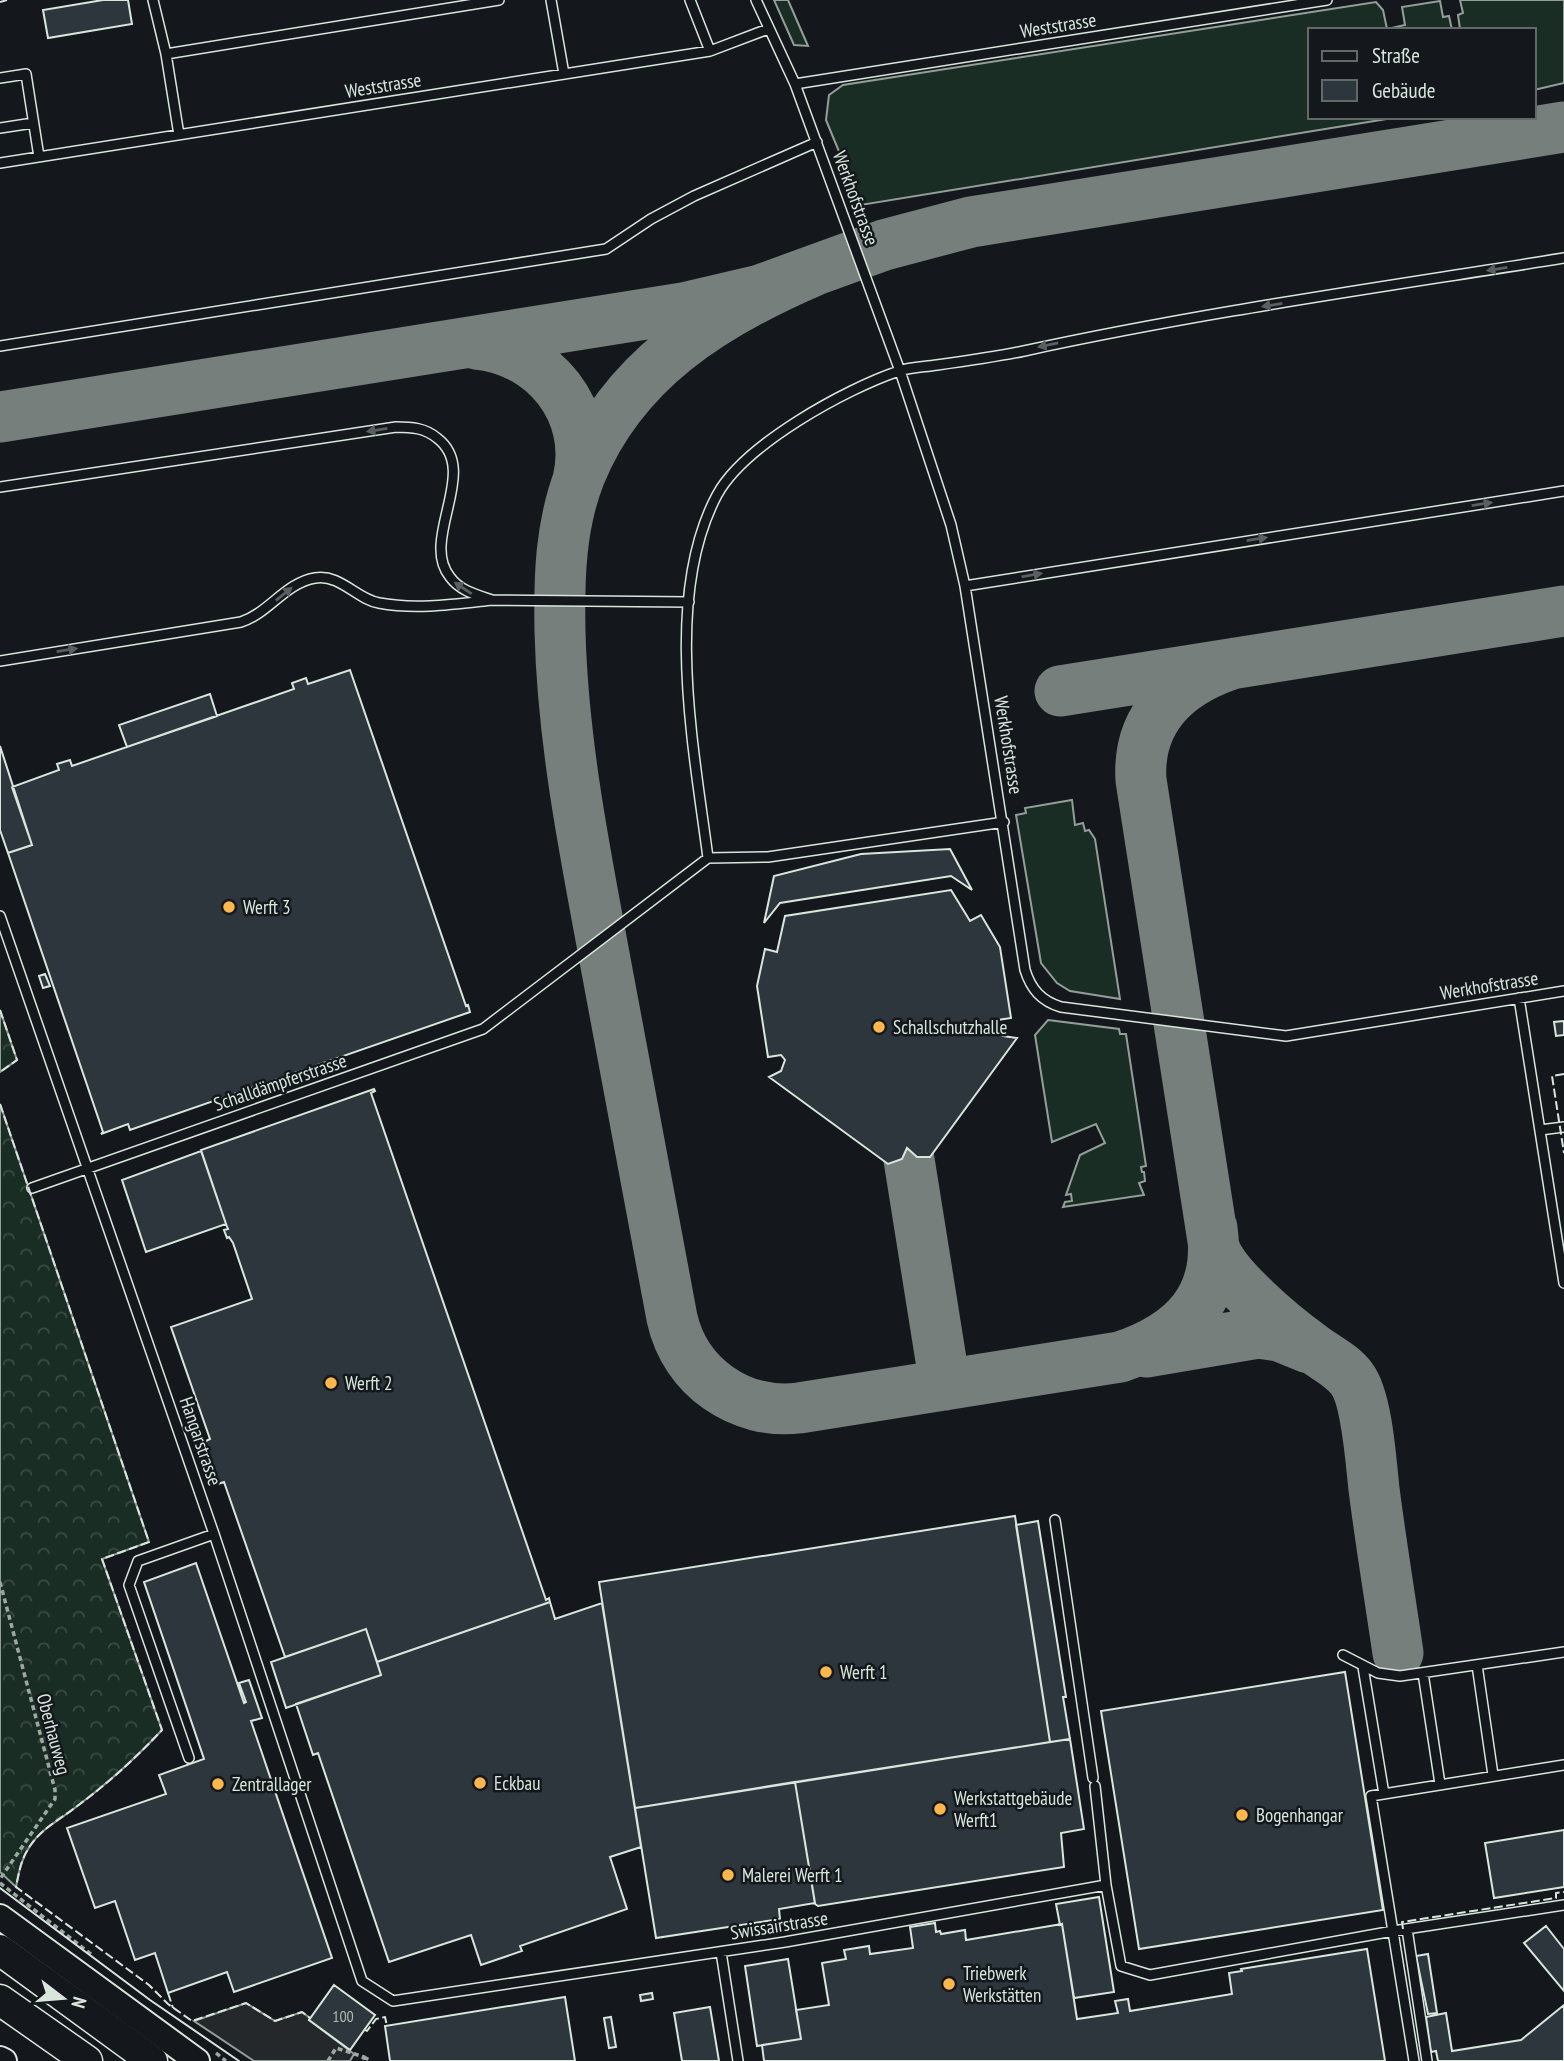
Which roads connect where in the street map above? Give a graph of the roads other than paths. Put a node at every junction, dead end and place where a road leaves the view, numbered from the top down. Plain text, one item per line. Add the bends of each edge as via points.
1 (153, 0) edge
2 (499, 0) edge
3 (551, 0) edge
4 (690, 0) edge
5 (756, 0) edge
6 (1327, 0) edge
7 (768, 29) junction
8 (710, 51) junction
9 (166, 54) junction
10 (564, 74) junction
11 (0, 78) edge
12 (795, 84) junction
13 (33, 123) junction
14 (0, 128) edge
15 (179, 135) junction
16 (817, 142) junction
17 (38, 157) junction
18 (0, 163) edge
19 (1564, 258) edge
20 (0, 346) edge
21 (900, 371) junction
22 (0, 487) edge
23 (1564, 491) edge
24 (965, 586) junction
25 (492, 600) junction
26 (689, 602) junction
27 (0, 661) edge
28 (1004, 822) junction
29 (708, 858) junction
30 (0, 916) edge
31 (1564, 991) edge
32 (1519, 998) junction
33 (1564, 1127) edge
34 (1539, 1130) junction
35 (88, 1168) junction
36 (32, 1188) dead end
37 (1564, 1283) edge
38 (1055, 1520) dead end
39 (215, 1534) junction
40 (1564, 1652) edge
41 (1343, 1655) dead end
42 (1477, 1665) junction
43 (1363, 1667) junction
44 (1423, 1673) junction
45 (189, 1758) dead end
46 (1564, 1765) edge
47 (1493, 1775) junction
48 (1440, 1784) junction
49 (1384, 1794) junction
50 (1106, 1885) junction
51 (1564, 1905) edge
52 (0, 1917) edge
53 (1407, 1929) junction
54 (1393, 1931) junction
55 (0, 1950) edge
56 (722, 1952) junction
57 (362, 1981) joint
58 (0, 2000) edge
59 (87, 2061) edge
60 (152, 2061) edge
61 (197, 2061) edge
62 (738, 2061) edge
63 (1414, 2061) edge
64 (1427, 2061) edge

1 - 9 lane
2 - 9 lane
3 - 10 lane
4 - 8 lane
5 - 7 lane, Werkhofstrasse
6 - 12 lane, Weststrasse
7 - 8 lane, Weststrasse
7 - 12 lane, Werkhofstrasse
8 - 10 lane, Weststrasse
9 - 15 lane
10 - 15 lane, Weststrasse
11 - 13 lane via 26,74
12 - 16 lane, Werkhofstrasse
13 - 14 lane
13 - 17 lane
15 - 17 lane, Weststrasse
16 - 20 lane via 694,196 606,250
16 - 21 lane, Werkhofstrasse
17 - 18 lane, Weststrasse
19 -> 21 lane
21 - 24 lane, Werkhofstrasse via 951,525
21 - 26 lane via 796,423 730,476 702,531
25 -> 22 lane via 463,589 444,568 443,533 453,482 452,460 442,442 416,428 396,427
24 -> 23 lane
24 - 28 lane, Werkhofstrasse
25 - 26 lane
27 -> 25 lane via 241,622 258,615 295,585 316,578 335,580 382,604
26 - 29 lane via 688,698
28 - 29 lane via 768,857
28 - 32 lane, Werkhofstrasse via 1025,970 1033,989 1050,1004 1286,1035
29 - 35 lane, Schalldämpferstrasse via 483,1029
30 - 35 lane, Hangarstrasse
31 - 32 lane, Werkhofstrasse
32 - 34 lane
33 - 34 lane
34 - 37 lane
35 - 36 lane, Schalldämpferstrasse
35 - 39 lane, Hangarstrasse
38 - 50 lane
39 - 45 lane via 138,1561 129,1585
39 - 57 lane, Hangarstrasse
40 - 42 lane
41 - 43 lane
42 - 44 lane
42 - 47 lane
43 - 44 lane via 1388,1675
43 - 49 lane
44 - 48 lane
46 - 47 lane
47 - 48 lane
48 - 49 lane
49 - 54 lane via 1371,1796
50 - 54 lane via 1121,1966 1150,1975
50 - 56 lane, Swissairstrasse
51 - 53 lane
52 - 61 main road
53 - 54 lane
53 - 64 lane
54 - 63 lane
55 - 60 highway
56 - 57 lane, Swissairstrasse via 393,2001
56 - 62 lane
58 - 59 highway

